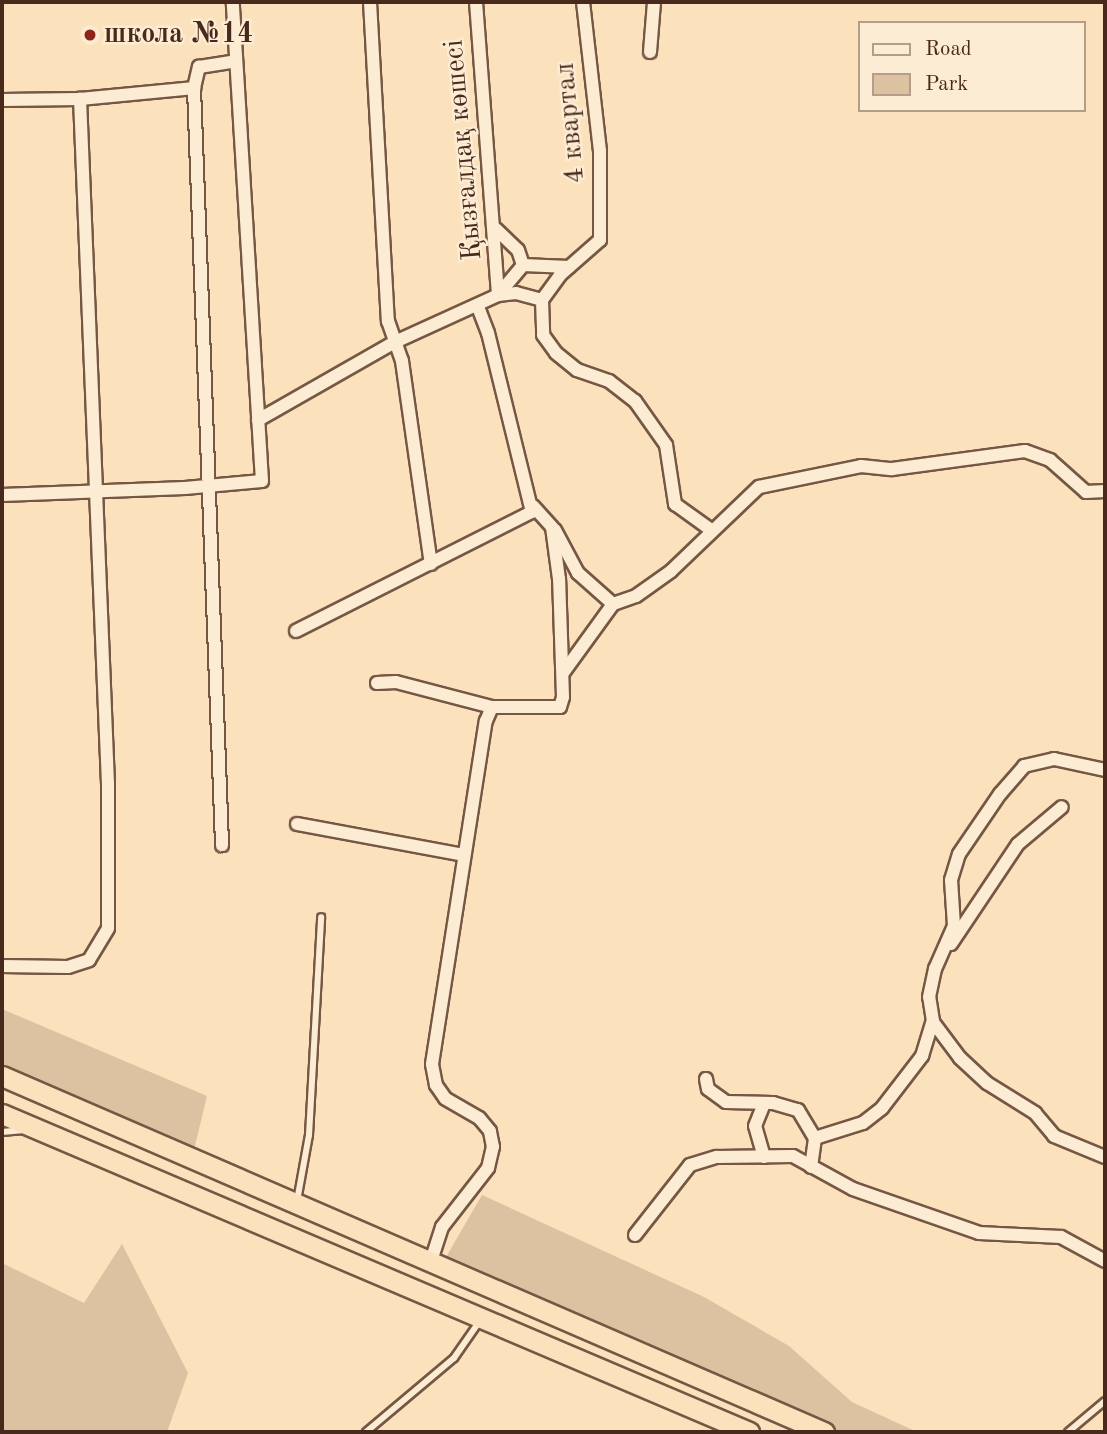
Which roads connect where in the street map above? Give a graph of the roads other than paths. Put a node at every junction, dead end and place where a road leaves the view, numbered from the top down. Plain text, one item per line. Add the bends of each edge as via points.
1 (233, 2) edge
2 (370, 2) edge
3 (476, 2) edge
4 (583, 2) edge
5 (653, 2) edge
6 (650, 52) dead end
7 (236, 61) junction
8 (194, 88) junction
9 (80, 99) junction
10 (2, 100) edge
11 (496, 229) junction
12 (523, 265) junction
13 (569, 267) junction
14 (498, 295) junction
15 (542, 300) junction
16 (477, 305) junction
17 (395, 342) junction
18 (258, 420) junction
19 (211, 486) junction
20 (1105, 491) edge
21 (96, 492) junction
22 (2, 495) edge
23 (533, 506) junction
24 (552, 527) junction
25 (711, 530) junction
26 (432, 564) junction
27 (613, 604) junction
28 (296, 631) dead end
29 (563, 673) junction
30 (377, 683) dead end
31 (492, 707) junction
32 (1105, 770) edge
33 (1062, 807) dead end
34 (297, 824) dead end
35 (222, 845) dead end
36 (464, 855) junction
37 (321, 918) dead end
38 (946, 949) junction
39 (2, 966) edge
40 (933, 1021) junction
41 (2, 1076) edge
42 (706, 1079) dead end
43 (764, 1104) junction
44 (2, 1114) edge
45 (35, 1128) junction
46 (2, 1132) edge
47 (815, 1138) junction
48 (764, 1157) junction
49 (1105, 1157) edge
50 (811, 1167) junction
51 (296, 1206) junction
52 (635, 1235) dead end
53 (1105, 1261) edge
54 (429, 1265) junction
55 (481, 1318) junction
56 (1105, 1401) edge
57 (366, 1432) edge
58 (749, 1432) edge
59 (824, 1432) edge
60 (1068, 1432) edge

1 - 7 street
2 - 17 street via 388,321
3 - 11 street, Қызғалдақ көшесі
4 - 13 street, 4 квартал via 600,151 600,240
5 - 6 street
7 - 8 street via 199,67
7 - 18 street
8 - 9 street
8 - 19 street
9 - 10 street
9 - 21 street
11 - 12 street via 518,250
11 - 14 street, Қызғалдақ көшесі
12 - 13 street
12 - 14 street
13 - 15 street
14 - 15 street via 516,293
14 - 16 street
15 - 25 street via 543,335 556,353 577,370 609,381 635,401 666,445 675,504
16 - 17 street
16 - 23 street
17 - 18 street
17 - 26 street via 402,361
18 - 19 street via 262,481
19 - 21 street
19 - 35 street
20 - 25 street via 1086,492 1050,460 1025,451 892,469 861,466 759,487
21 - 22 street
21 - 39 street via 108,784 108,928 89,960 68,967
23 - 24 street
23 - 26 street via 522,521
24 - 27 street via 578,573
24 - 29 street
25 - 27 street via 671,572 636,596
26 - 28 street
27 - 29 street
29 - 31 street via 560,707
30 - 31 street via 396,682
31 - 36 street
32 - 38 street via 1066,759 1024,766 959,854 951,880 954,926
33 - 38 street via 1018,844
34 - 36 street
36 - 54 street via 432,1064 436,1085 445,1098 479,1118 491,1131 493,1147 488,1168 442,1227
37 - 51 lane via 309,1135
38 - 40 street via 935,969 929,997
40 - 47 street via 922,1056 881,1108 863,1123
40 - 49 street via 960,1058 987,1083 1035,1113 1054,1136
41 - 51 highway
42 - 43 street via 708,1088 726,1102
43 - 47 street via 798,1110
43 - 48 street via 755,1126
44 - 45 highway
45 - 46 lane
45 - 55 highway
47 - 50 street
48 - 50 street via 793,1156
48 - 52 street via 717,1157 690,1165
50 - 53 street via 853,1189 979,1233 1061,1237
51 - 54 highway
54 - 59 highway
55 - 57 lane via 454,1358
55 - 58 highway
56 - 60 lane

